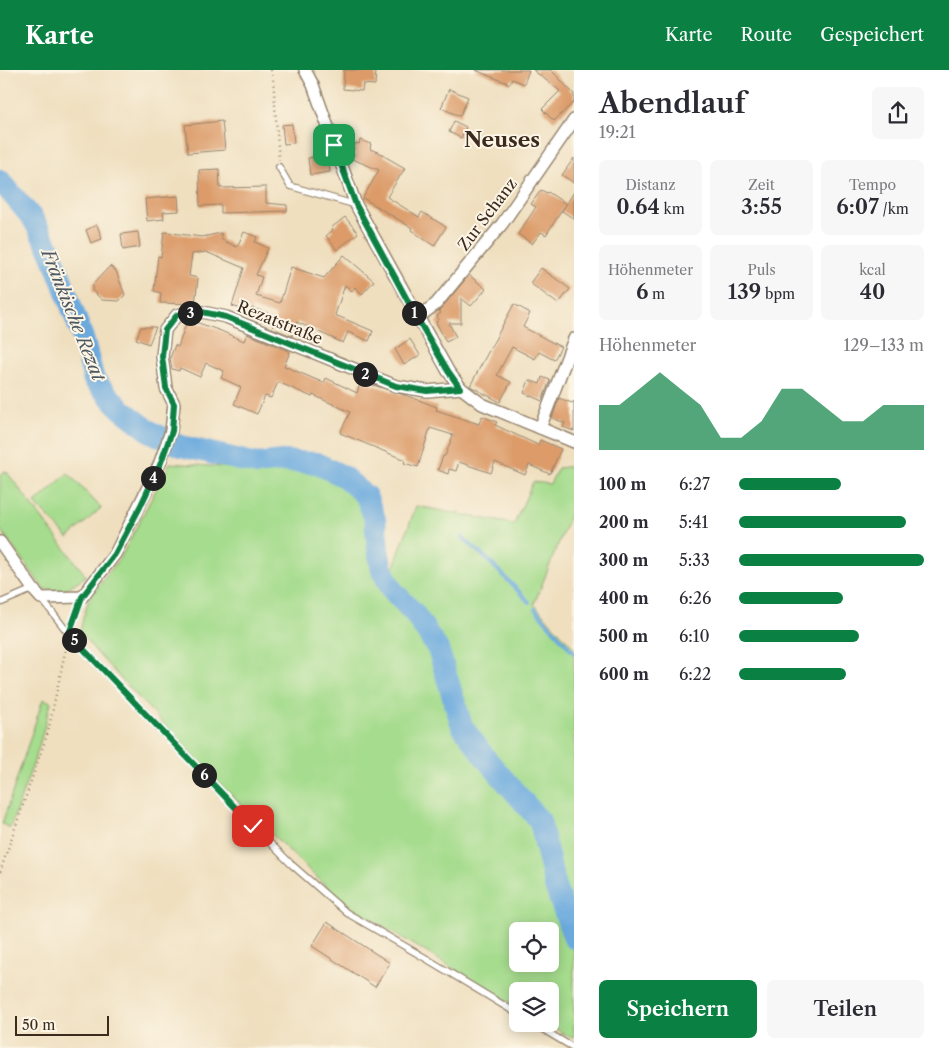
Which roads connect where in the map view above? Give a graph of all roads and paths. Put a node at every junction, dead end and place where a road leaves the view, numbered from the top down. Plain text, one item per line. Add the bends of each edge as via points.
1 (271, 70) edge
2 (305, 70) edge
3 (574, 120) edge
4 (279, 167) joint
5 (356, 205) junction
6 (417, 318) junction
7 (574, 339) edge
8 (460, 388) junction
9 (540, 428) junction
10 (574, 442) edge
11 (0, 542) edge
12 (33, 589) junction
13 (82, 597) junction
14 (41, 598) junction
15 (0, 603) edge
16 (69, 634) junction
17 (0, 872) edge
18 (509, 1009) edge
19 (547, 1032) edge
20 (574, 1048) edge

1 - 4 path
2 - 5 street
3 - 6 street, Zur Schanz via 502,224 436,304
4 - 5 lane via 290,186
5 - 6 street
6 - 8 street
7 - 9 street
8 - 9 street via 482,404
8 - 13 street, Rezatstraße via 427,391 396,386 226,317 197,311 177,315 165,330 162,356 166,388 174,404 172,431 160,465 115,554
9 - 10 street
11 - 12 street
12 - 14 street
12 - 15 lane
13 - 14 street
13 - 16 lane
14 - 16 lane
16 - 17 path via 48,732
16 - 18 lane via 253,826 347,913
19 - 20 lane

